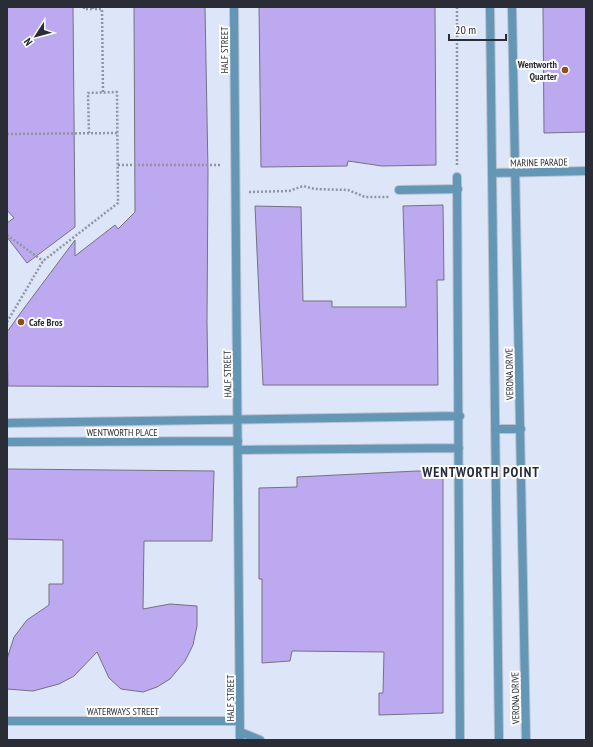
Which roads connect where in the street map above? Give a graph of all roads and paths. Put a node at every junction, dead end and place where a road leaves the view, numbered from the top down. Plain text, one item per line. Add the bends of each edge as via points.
1 (84, 7) edge
2 (234, 7) edge
3 (457, 7) edge
4 (490, 7) edge
5 (512, 7) edge
6 (93, 8) edge
7 (103, 93) junction
8 (89, 133) junction
9 (118, 133) junction
10 (7, 134) edge
11 (118, 165) junction
12 (235, 165) junction
13 (586, 171) edge
14 (492, 172) junction
15 (514, 172) junction
16 (458, 177) joint
17 (458, 189) junction
18 (399, 190) dead end
19 (248, 192) dead end
20 (392, 197) dead end
21 (7, 236) edge
22 (43, 261) junction
23 (7, 322) edge
24 (460, 416) junction
25 (237, 420) junction
26 (7, 423) edge
27 (495, 429) junction
28 (521, 429) junction
29 (7, 442) edge
30 (238, 445) junction
31 (459, 448) junction
32 (7, 721) edge
33 (240, 721) junction
34 (240, 736) edge
35 (260, 740) edge
36 (460, 740) edge
37 (499, 740) edge
38 (526, 740) edge

1 - 6 path
2 - 12 street, HALF STREET
3 - 16 path
4 - 14 street, VERONA DRIVE
5 - 15 street, VERONA DRIVE
6 - 7 path via 102,9
7 - 8 path via 88,93
7 - 9 path via 117,92
8 - 9 path
8 - 10 path
9 - 11 path
11 - 12 path
11 - 22 path via 118,203
12 - 25 street, HALF STREET
13 - 15 street, MARINE PARADE
14 - 15 street, MARINE PARADE
14 - 27 street, VERONA DRIVE
15 - 28 street, VERONA DRIVE
16 - 17 street
17 - 18 street
17 - 24 street
19 - 20 path via 289,191 303,186 348,190 365,197
21 - 22 path
22 - 23 path
24 - 25 street
24 - 31 street
25 - 26 street
25 - 30 street, HALF STREET
27 - 28 street
27 - 37 street, VERONA DRIVE
28 - 38 street, VERONA DRIVE
29 - 30 street, WENTWORTH PLACE
30 - 31 street, WENTWORTH PLACE
30 - 33 street, HALF STREET
31 - 36 street
32 - 33 street, WATERWAYS STREET
33 - 34 street, HALF STREET
34 - 35 street

